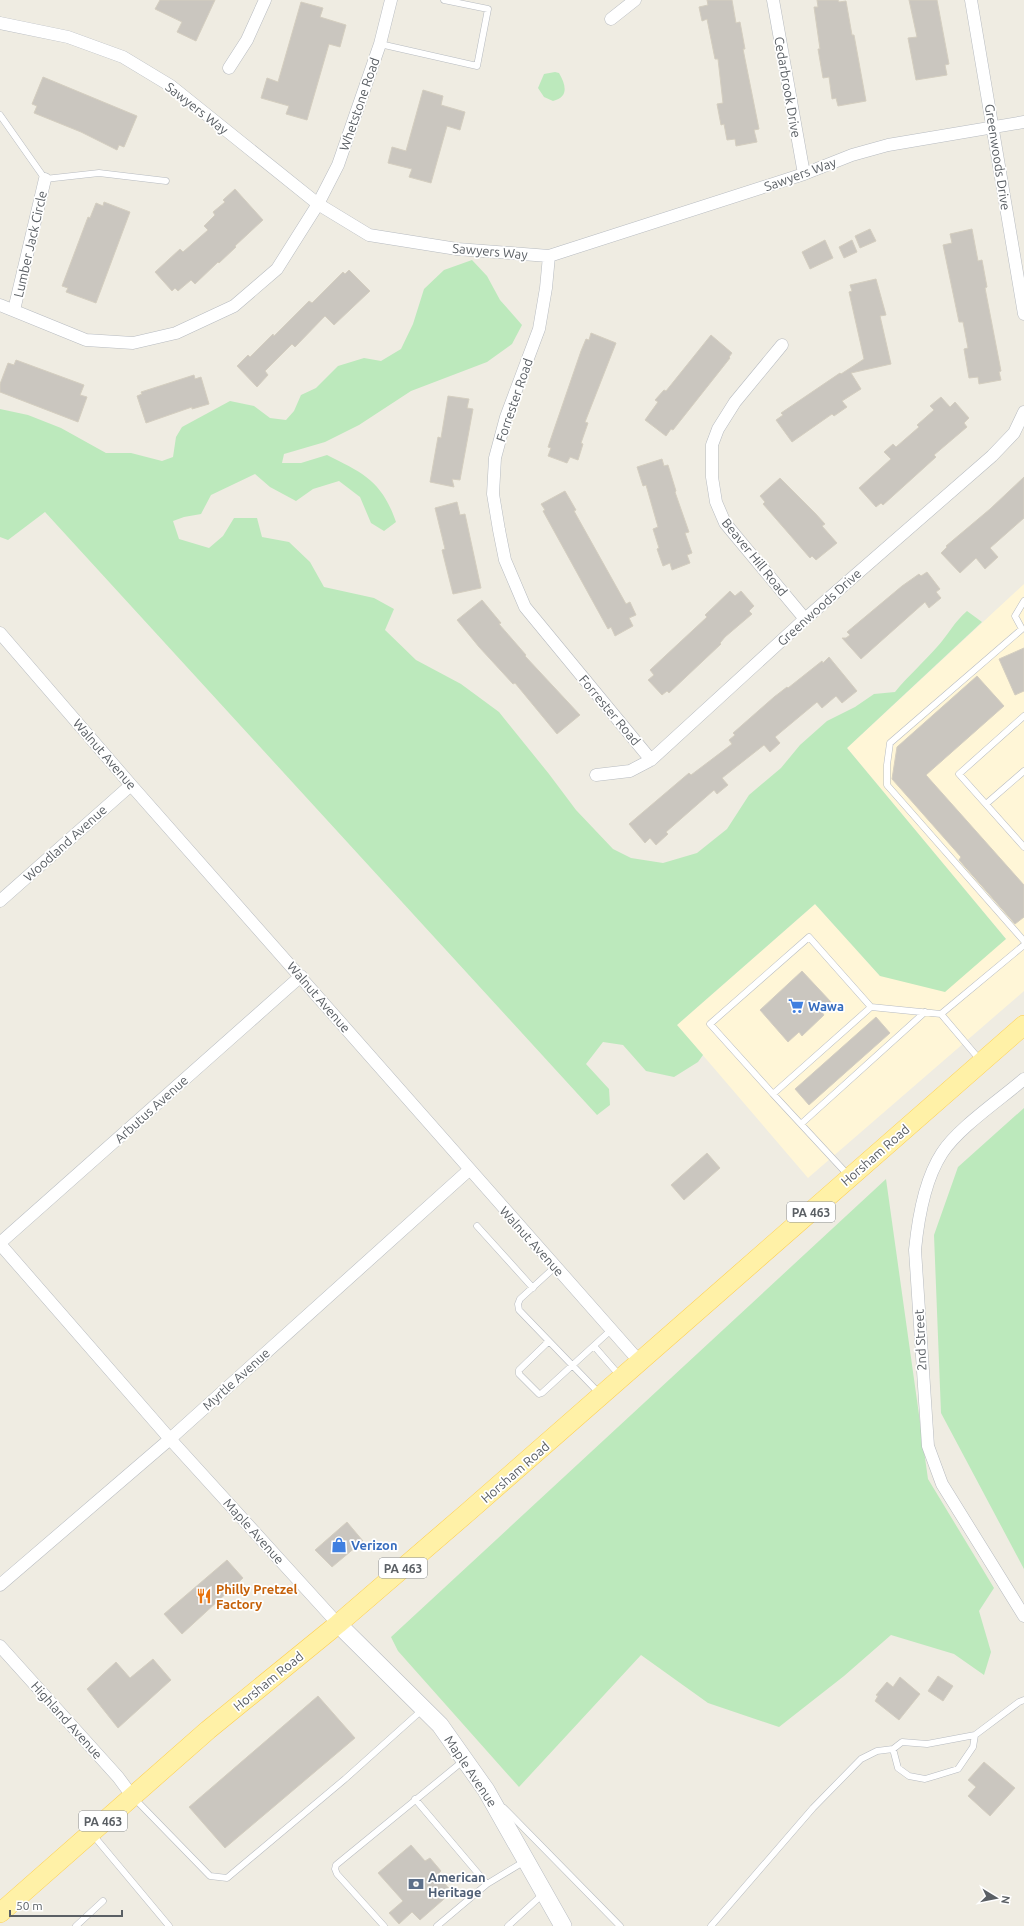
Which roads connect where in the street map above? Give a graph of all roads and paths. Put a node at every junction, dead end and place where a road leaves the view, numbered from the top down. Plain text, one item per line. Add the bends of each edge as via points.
1 (265, 0) edge
2 (391, 0) edge
3 (444, 0) edge
4 (635, 0) edge
5 (773, 0) edge
6 (971, 0) edge
7 (611, 19) dead end
8 (0, 23) edge
9 (380, 44) junction
10 (229, 68) dead end
11 (0, 115) edge
12 (1024, 122) edge
13 (994, 128) junction
14 (804, 174) junction
15 (45, 179) junction
16 (166, 181) dead end
17 (318, 204) junction
18 (549, 256) junction
19 (0, 305) edge
20 (14, 310) junction
21 (1024, 314) edge
22 (782, 345) dead end
23 (1024, 412) edge
24 (1024, 601) edge
25 (805, 619) junction
26 (0, 633) edge
27 (1024, 716) edge
28 (651, 760) junction
29 (1023, 774) edge
30 (596, 775) dead end
31 (131, 785) junction
32 (986, 804) junction
33 (1024, 847) edge
34 (0, 902) edge
35 (1024, 940) edge
36 (1024, 945) edge
37 (301, 976) junction
38 (871, 1006) junction
39 (925, 1012) junction
40 (941, 1014) junction
41 (1024, 1025) edge
42 (982, 1062) junction
43 (1024, 1079) edge
44 (773, 1094) junction
45 (801, 1124) junction
46 (468, 1170) junction
47 (850, 1177) junction
48 (477, 1226) dead end
49 (0, 1243) edge
50 (555, 1268) junction
51 (533, 1288) junction
52 (611, 1330) junction
53 (549, 1341) junction
54 (594, 1346) junction
55 (639, 1361) junction
56 (572, 1365) junction
57 (621, 1377) junction
58 (601, 1395) junction
59 (170, 1439) junction
60 (0, 1585) edge
61 (1024, 1616) edge
62 (338, 1624) junction
63 (0, 1646) edge
64 (1024, 1700) edge
65 (424, 1708) junction
66 (975, 1734) junction
67 (893, 1749) junction
68 (465, 1760) junction
69 (486, 1790) junction
70 (132, 1796) junction
71 (415, 1799) junction
72 (90, 1832) junction
73 (526, 1860) junction
74 (487, 1884) junction
75 (544, 1893) junction
76 (103, 1901) dead end
77 (0, 1913) edge
78 (76, 1926) edge
79 (170, 1926) edge
80 (384, 1926) edge
81 (438, 1926) edge
82 (508, 1926) edge
83 (563, 1926) edge
84 (620, 1926) edge
85 (712, 1926) edge

1 - 10 street via 247,40
2 - 9 street, Whetstone Road
3 - 9 lane via 488,8 477,66
4 - 7 street
5 - 14 street, Cedarbrook Drive
6 - 13 street, Greenwoods Drive
8 - 17 street, Sawyers Way via 68,37 123,57 171,86
9 - 17 street, Whetstone Road via 338,165
11 - 15 lane
12 - 13 street, Sawyers Way
13 - 14 street, Sawyers Way via 888,145 852,155
13 - 21 street, Greenwoods Drive
14 - 18 street, Sawyers Way
15 - 16 lane via 99,173
15 - 20 street, Lumber Jack Circle
17 - 18 street, Sawyers Way via 369,235 457,249
17 - 20 street, Whetstone Road via 277,269 234,306 176,333 133,343 86,340
18 - 28 street, Forrester Road via 539,328 506,417 495,458 493,494 500,537 505,560 524,607
19 - 20 street, Whetstone Road
22 - 25 street, Beaver Hill Road via 735,402 721,425 712,445 712,477 716,502 724,523
23 - 25 street, Greenwoods Drive via 1014,433 992,456
24 - 35 lane via 1015,616 1022,630 890,744 887,785
25 - 28 street, Greenwoods Drive
26 - 31 street, Walnut Avenue
27 - 32 lane via 959,774
28 - 30 street, Greenwoods Drive via 630,771
29 - 32 lane
31 - 34 street, Woodland Avenue
31 - 37 street, Walnut Avenue
32 - 33 lane
36 - 40 lane
37 - 46 street, Walnut Avenue
37 - 49 street, Arbutus Avenue
38 - 39 lane
38 - 44 lane
38 - 44 lane via 809,937 710,1024
39 - 40 lane
39 - 45 lane
40 - 42 lane
41 - 42 main road, Horsham Road / PA 463
42 - 47 main road, Horsham Road / PA 463
43 - 61 street, 2nd Street via 957,1135 942,1153 932,1174 920,1214 915,1250 928,1446 942,1484
44 - 45 lane
45 - 47 lane
46 - 50 street, Walnut Avenue
46 - 59 street, Myrtle Avenue
47 - 55 main road, Horsham Road / PA 463
48 - 51 lane
49 - 59 street, Maple Avenue
50 - 51 lane
50 - 52 street, Walnut Avenue
51 - 53 lane via 518,1304 520,1310
52 - 54 lane
52 - 55 street, Walnut Avenue
53 - 56 lane
53 - 56 lane via 519,1370 519,1374 536,1392 542,1393
54 - 56 lane
54 - 57 lane
55 - 57 main road, Horsham Road / PA 463
56 - 58 lane
57 - 58 main road, Horsham Road / PA 463
58 - 62 main road, Horsham Road / PA 463
59 - 60 street, Myrtle Avenue
59 - 62 street, Maple Avenue
62 - 65 street, Maple Avenue
62 - 70 main road, Horsham Road / PA 463
63 - 70 street, Highland Avenue via 118,1777
64 - 66 lane
65 - 68 street, Maple Avenue via 440,1725
65 - 70 lane via 345,1779 227,1878 210,1876
66 - 67 lane via 927,1744 902,1742
66 - 67 lane via 973,1747 958,1769 924,1779 909,1776 898,1768
67 - 85 lane via 877,1751 861,1759 813,1808
68 - 69 street, Maple Avenue
68 - 71 lane
69 - 73 street, Maple Avenue
69 - 84 lane
70 - 72 main road, Horsham Road / PA 463
71 - 74 lane
71 - 80 lane via 336,1865 335,1869 336,1874
72 - 77 main road, Horsham Road / PA 463
72 - 79 lane
73 - 74 lane
73 - 75 street, Maple Avenue
74 - 81 lane
75 - 82 lane
75 - 83 street, Maple Avenue
76 - 78 lane

